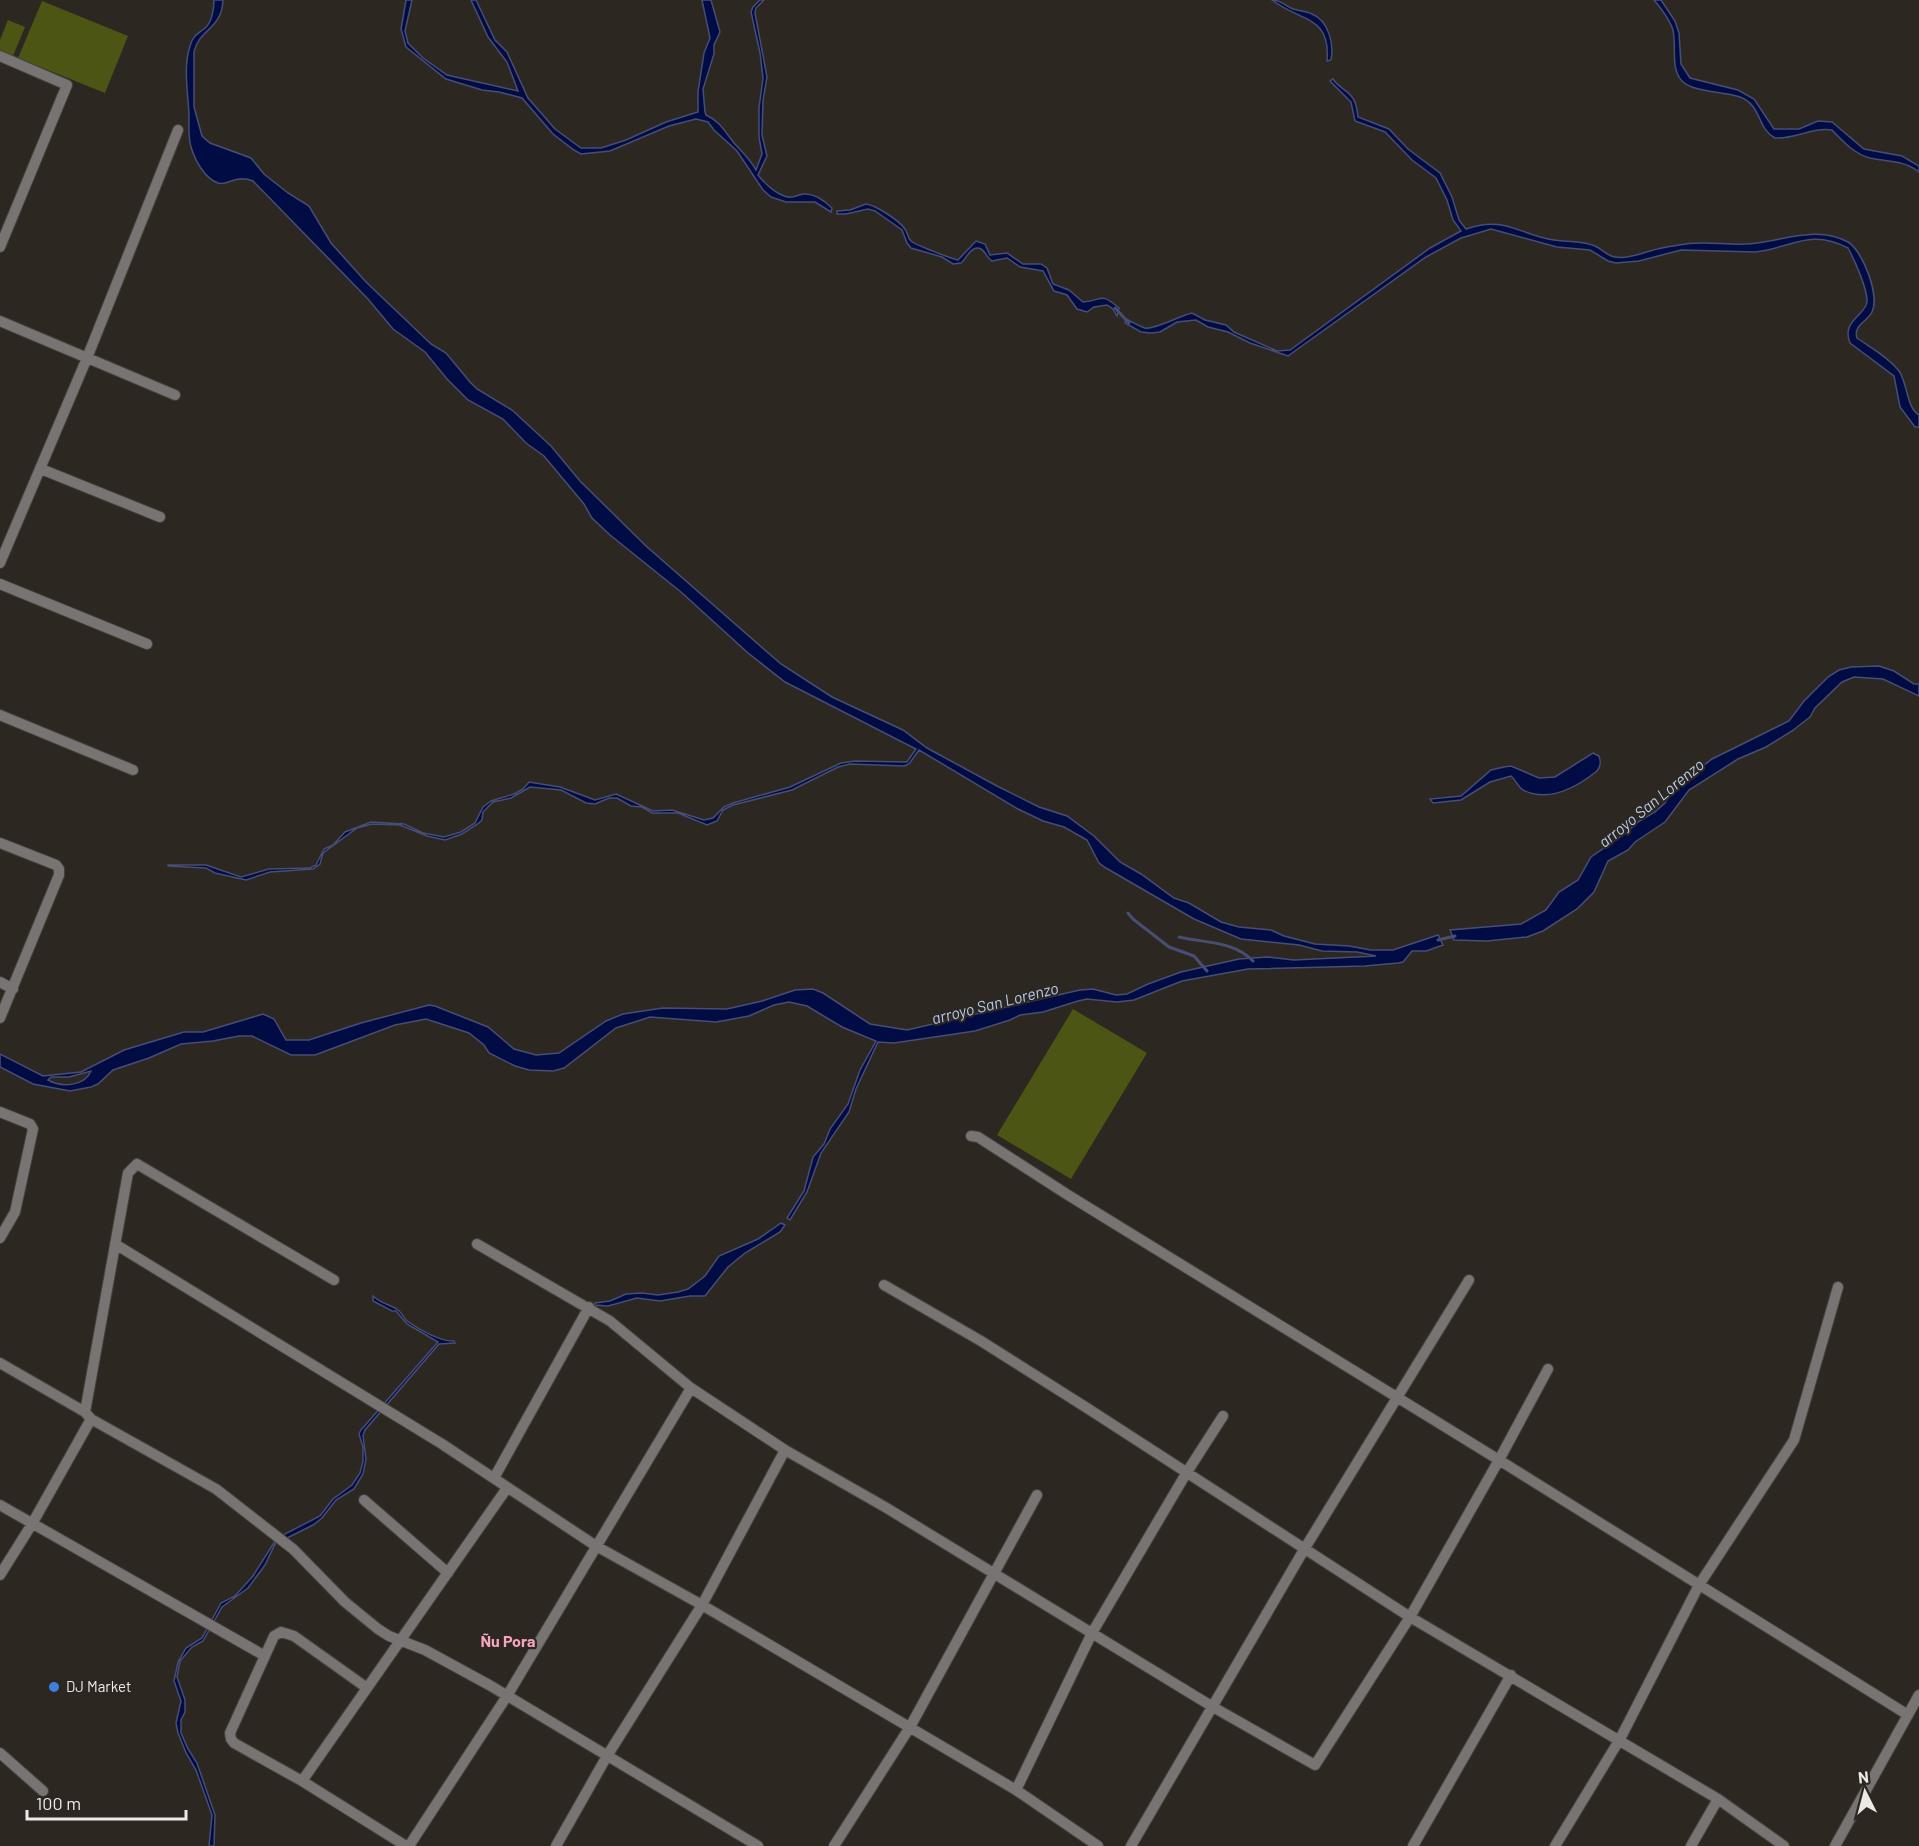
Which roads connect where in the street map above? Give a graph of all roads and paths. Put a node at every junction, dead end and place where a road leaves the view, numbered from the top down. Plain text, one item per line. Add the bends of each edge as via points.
1 (0, 56) edge
2 (178, 130) dead end
3 (0, 247) edge
4 (0, 321) edge
5 (87, 358) junction
6 (175, 395) dead end
7 (41, 469) junction
8 (160, 517) dead end
9 (0, 563) edge
10 (0, 584) edge
11 (147, 645) dead end
12 (0, 715) edge
13 (133, 770) dead end
14 (0, 843) edge
15 (0, 982) edge
16 (14, 989) junction
17 (0, 1018) edge
18 (0, 1112) edge
19 (971, 1136) dead end
20 (0, 1238) edge
21 (115, 1244) junction
22 (477, 1244) dead end
23 (334, 1280) dead end
24 (1468, 1280) dead end
25 (884, 1285) dead end
26 (1838, 1287) dead end
27 (589, 1307) junction
28 (0, 1363) edge
29 (1548, 1369) dead end
30 (691, 1388) junction
31 (1397, 1397) junction
32 (88, 1416) junction
33 (1223, 1416) dead end
34 (785, 1450) junction
35 (1499, 1460) junction
36 (1186, 1472) junction
37 (494, 1478) junction
38 (507, 1488) junction
39 (1037, 1495) dead end
40 (364, 1500) dead end
41 (0, 1505) edge
42 (32, 1524) junction
43 (596, 1546) junction
44 (1305, 1548) junction
45 (448, 1573) junction
46 (993, 1573) junction
47 (0, 1575) edge
48 (1699, 1585) junction
49 (702, 1605) junction
50 (1410, 1617) junction
51 (1092, 1633) junction
52 (400, 1641) junction
53 (265, 1656) junction
54 (1511, 1675) junction
55 (367, 1688) junction
56 (1919, 1695) edge
57 (507, 1696) junction
58 (1213, 1707) junction
59 (1908, 1715) junction
60 (910, 1727) junction
61 (1620, 1739) junction
62 (0, 1753) edge
63 (607, 1756) junction
64 (302, 1781) junction
65 (1016, 1790) junction
66 (43, 1791) dead end
67 (1718, 1798) junction
68 (408, 1846) edge
69 (555, 1846) edge
70 (758, 1846) edge
71 (834, 1846) edge
72 (1098, 1846) edge
73 (1131, 1846) edge
74 (1413, 1846) edge
75 (1555, 1846) edge
76 (1691, 1846) edge
77 (1784, 1846) edge
78 (1835, 1846) edge

1 - 3 street via 67,85
2 - 5 street
4 - 5 street
5 - 6 street
5 - 7 street
7 - 8 street
7 - 9 street
10 - 11 street
12 - 13 street
14 - 16 street via 59,869
15 - 16 street
16 - 17 street
18 - 20 street via 30,1124 33,1129 15,1212
19 - 31 street
21 - 23 street via 128,1173 136,1164
21 - 32 street
21 - 37 street
22 - 27 street
24 - 31 street
25 - 36 street via 990,1347
26 - 48 street via 1794,1440
27 - 30 street
27 - 37 street
28 - 32 street
29 - 35 street
30 - 34 street
30 - 43 street
31 - 35 street
31 - 44 street
32 - 42 street
32 - 52 street via 216,1489 293,1549 345,1602
33 - 36 street
34 - 46 street
34 - 49 street
35 - 48 street
35 - 50 street
36 - 44 street
36 - 51 street
37 - 38 street
38 - 43 street
38 - 45 street
39 - 46 street
40 - 45 street
41 - 42 street
42 - 47 street
42 - 53 street
43 - 49 street
43 - 57 street
44 - 50 street
44 - 58 street
45 - 52 street
46 - 51 street
46 - 60 street
48 - 59 street
48 - 61 street
49 - 60 street
49 - 63 street
50 - 54 street
50 - 58 street via 1315,1765
51 - 58 street
51 - 65 street
52 - 55 street
52 - 57 street via 425,1650
53 - 55 street via 274,1636 288,1633
53 - 64 street via 230,1732 231,1739
54 - 61 street
54 - 74 street
55 - 64 street
56 - 59 street
57 - 63 street
57 - 68 street
58 - 73 street
59 - 78 street
60 - 65 street
60 - 71 street
61 - 67 street
61 - 75 street
62 - 66 street
63 - 69 street
63 - 70 street
64 - 68 street
65 - 72 street
67 - 76 street
67 - 77 street

